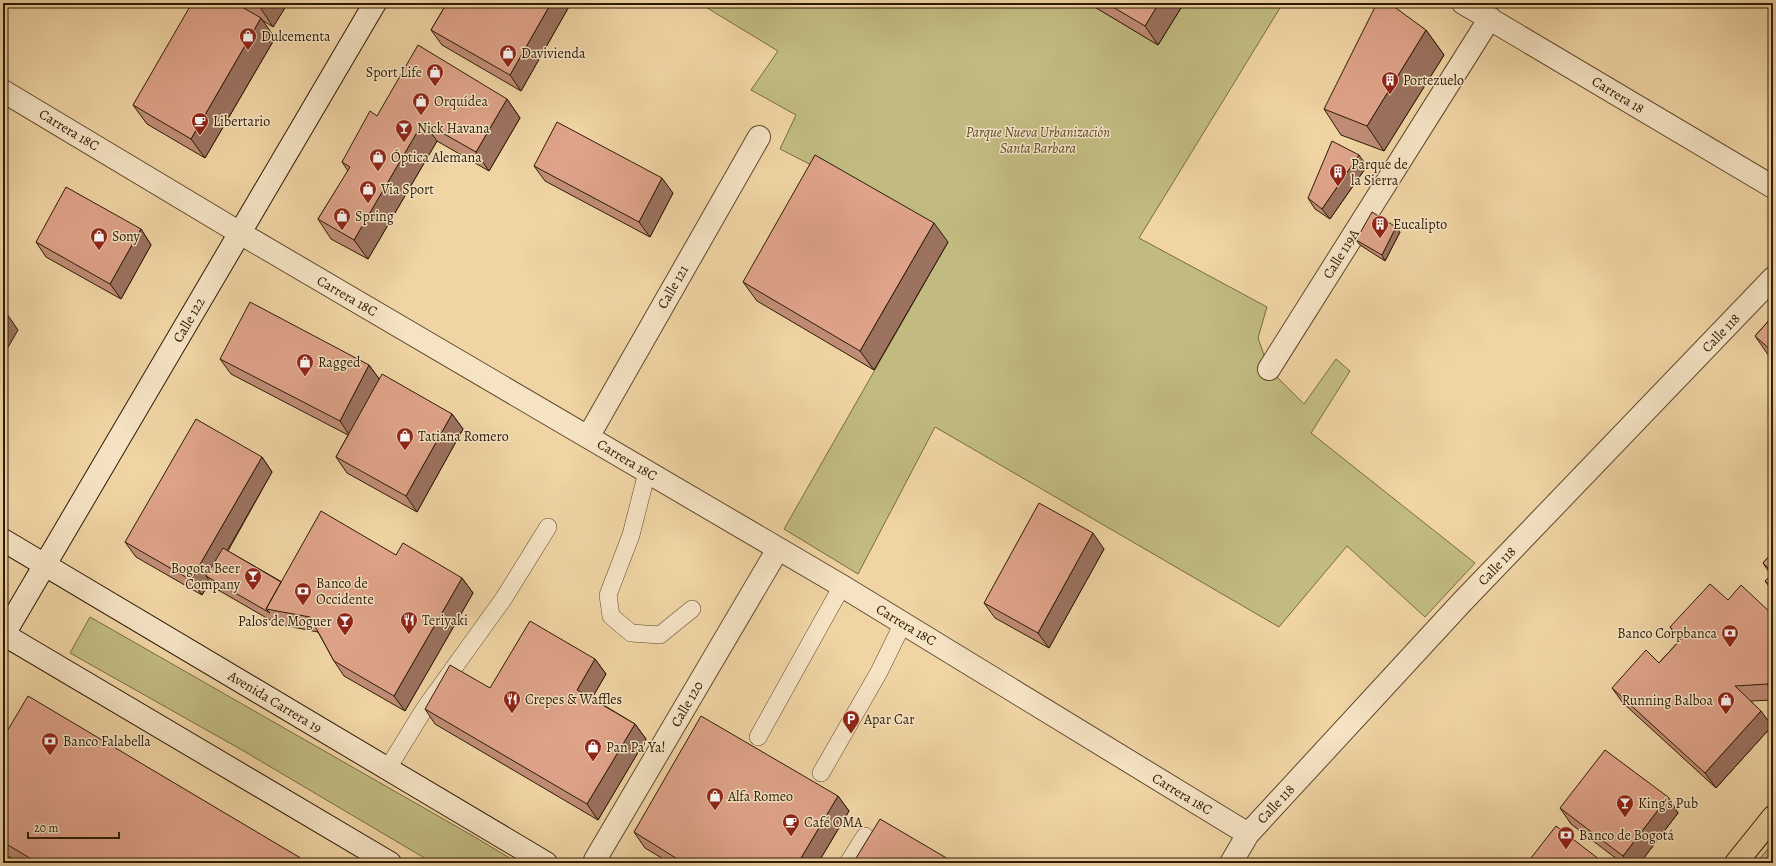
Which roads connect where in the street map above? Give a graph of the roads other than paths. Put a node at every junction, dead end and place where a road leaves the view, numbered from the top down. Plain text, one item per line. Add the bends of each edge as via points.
1 (375, 3) edge
2 (1463, 3) edge
3 (1490, 18) junction
4 (3, 91) edge
5 (759, 137) dead end
6 (1773, 187) edge
7 (240, 233) junction
8 (1773, 278) edge
9 (1269, 369) dead end
10 (588, 437) junction
11 (647, 472) junction
12 (548, 527) dead end
13 (3, 540) edge
14 (778, 548) junction
15 (45, 565) junction
16 (842, 586) junction
17 (692, 609) dead end
18 (903, 623) junction
19 (3, 635) edge
20 (758, 737) dead end
21 (388, 768) junction
22 (820, 773) dead end
23 (1773, 817) edge
24 (1248, 834) junction
25 (865, 836) dead end
26 (595, 860) dead end
27 (390, 863) edge
28 (546, 863) edge
29 (848, 863) edge
30 (1231, 863) edge
31 (1736, 863) edge

1 - 7 street, Calle 122
2 - 3 street, Carrera 18
3 - 6 street, Carrera 18
3 - 9 street, Calle 119A
4 - 7 street, Carrera 18C
5 - 10 street, Calle 121
7 - 10 street, Carrera 18C
7 - 15 street, Calle 122
8 - 24 street, Calle 118 via 1462,602
10 - 11 street, Carrera 18C
11 - 14 street, Carrera 18C
11 - 17 lane via 632,535 608,595 611,616 631,633 660,635
12 - 21 lane via 504,598 424,708
13 - 15 street, Avenida Carrera 19
14 - 16 street, Carrera 18C
14 - 26 street, Calle 120
15 - 19 street, Calle 122
15 - 21 street, Avenida Carrera 19
16 - 18 street, Carrera 18C
16 - 20 lane
18 - 22 lane via 879,672
18 - 24 street, Carrera 18C
19 - 27 street
21 - 28 street, Avenida Carrera 19
23 - 31 main road
24 - 30 street, Calle 118
25 - 29 lane

